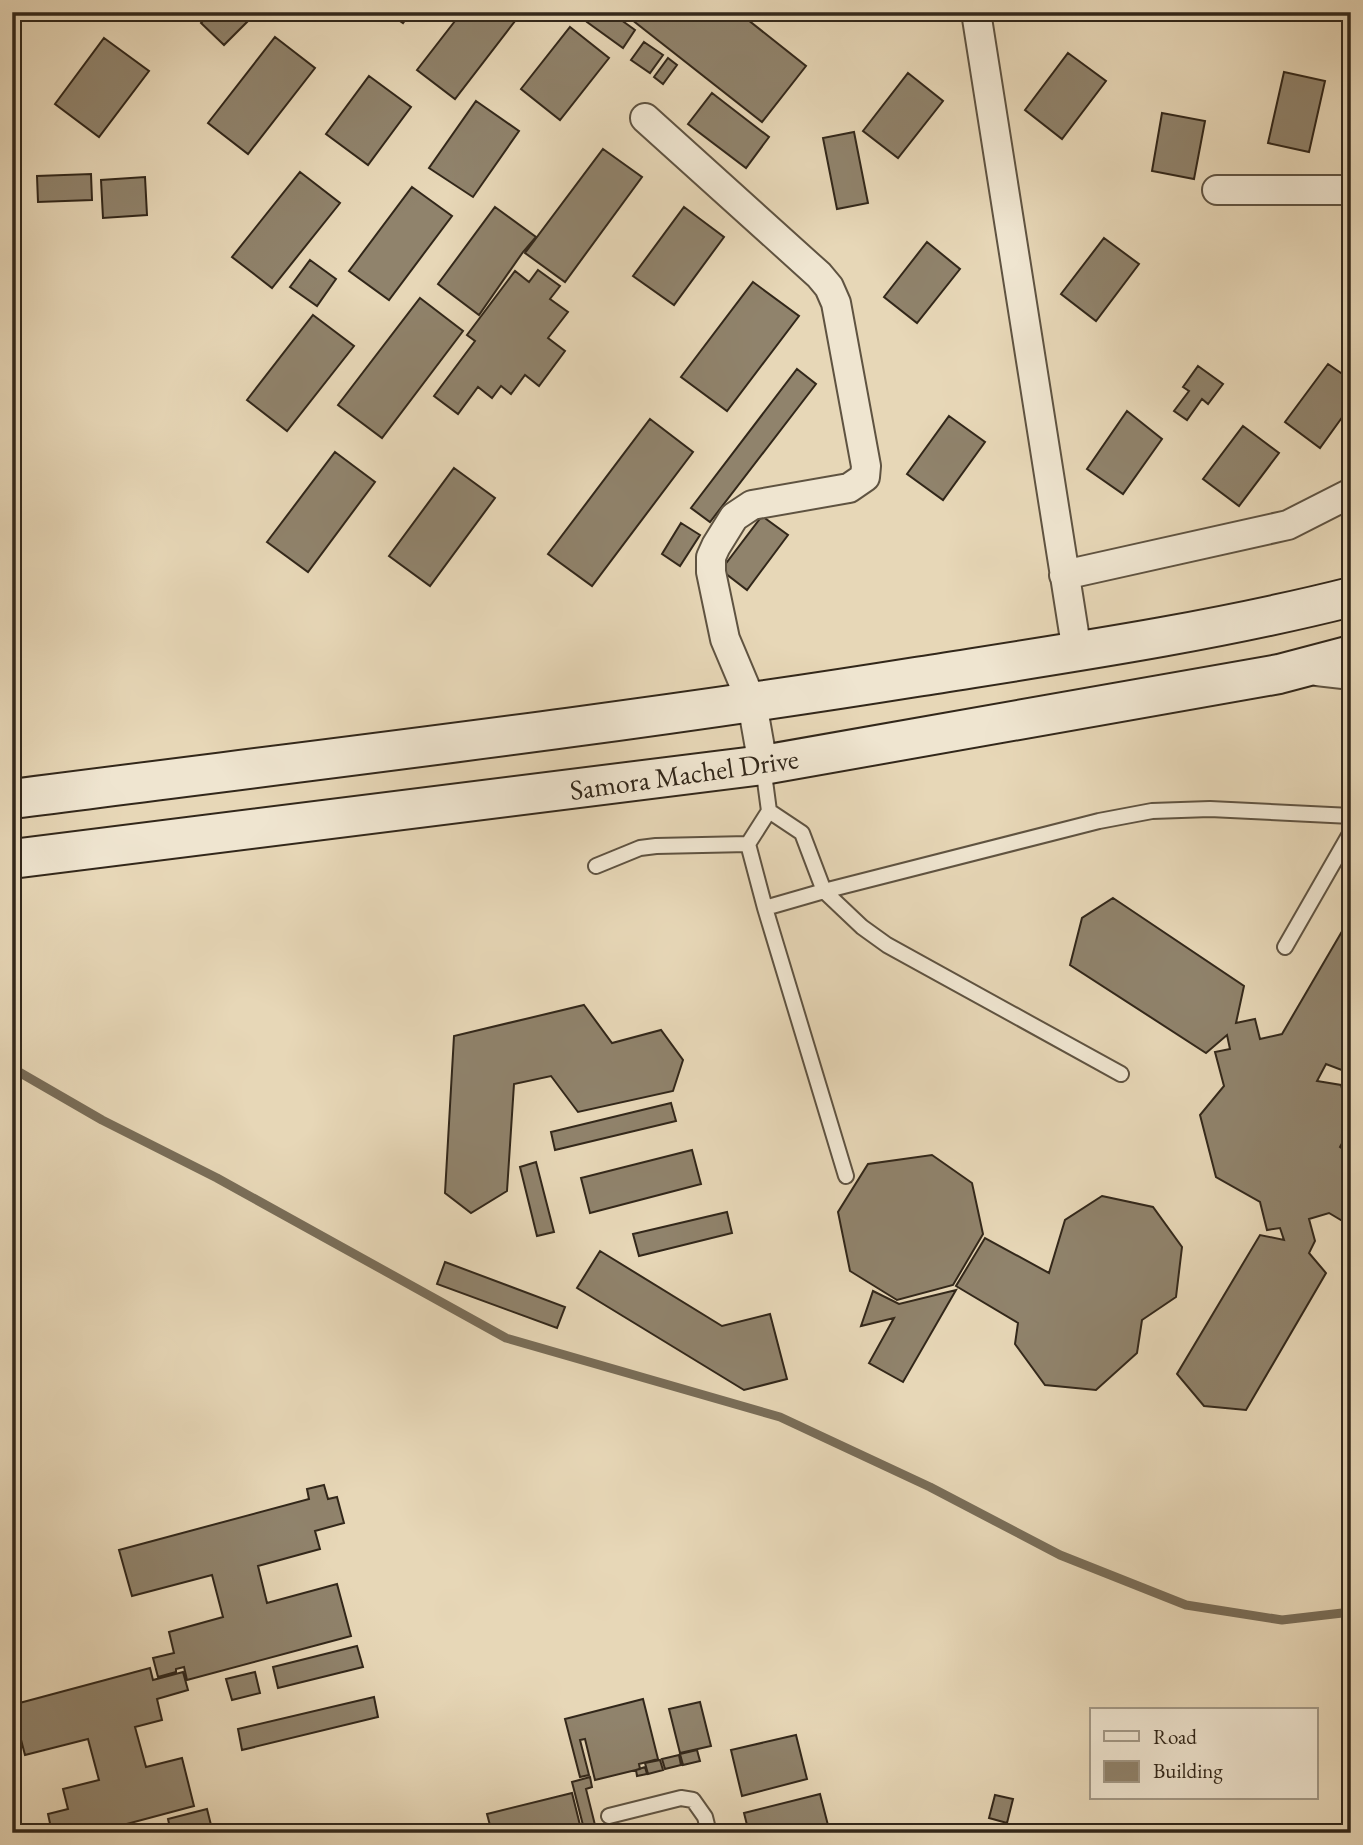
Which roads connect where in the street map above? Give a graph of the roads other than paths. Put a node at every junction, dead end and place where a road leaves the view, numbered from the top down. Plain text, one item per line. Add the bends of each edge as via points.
1 (976, 12) edge
2 (645, 118) dead end
3 (1217, 190) dead end
4 (1351, 190) edge
5 (1351, 493) edge
6 (1064, 575) junction
7 (1351, 597) edge
8 (1077, 652) junction
9 (1351, 655) edge
10 (1279, 674) junction
11 (1351, 682) edge
12 (752, 703) junction
13 (763, 765) junction
14 (12, 799) edge
15 (769, 811) junction
16 (1351, 816) edge
17 (1351, 832) edge
18 (748, 844) junction
19 (12, 859) edge
20 (596, 866) dead end
21 (824, 891) junction
22 (765, 908) junction
23 (1285, 947) dead end
24 (1121, 1073) dead end
25 (845, 1175) dead end
26 (609, 1816) dead end
27 (709, 1833) edge

1 - 6 street
2 - 12 street via 829,287 836,303 866,466 865,477 849,488 742,510 711,557 725,639
3 - 4 street
5 - 6 street via 1288,525
6 - 8 street
7 - 8 main road
8 - 12 main road
9 - 10 main road, Samora Machel Drive
10 - 11 lane
10 - 13 main road, Samora Machel Drive
12 - 13 street
12 - 14 main road
13 - 15 lane
13 - 19 main road, Samora Machel Drive
15 - 18 lane
15 - 21 lane via 802,833
16 - 21 lane via 1152,811
17 - 23 lane
18 - 20 lane via 640,848
18 - 22 lane
21 - 22 lane
21 - 24 lane via 887,945
22 - 25 lane
26 - 27 lane via 681,1798 693,1800

